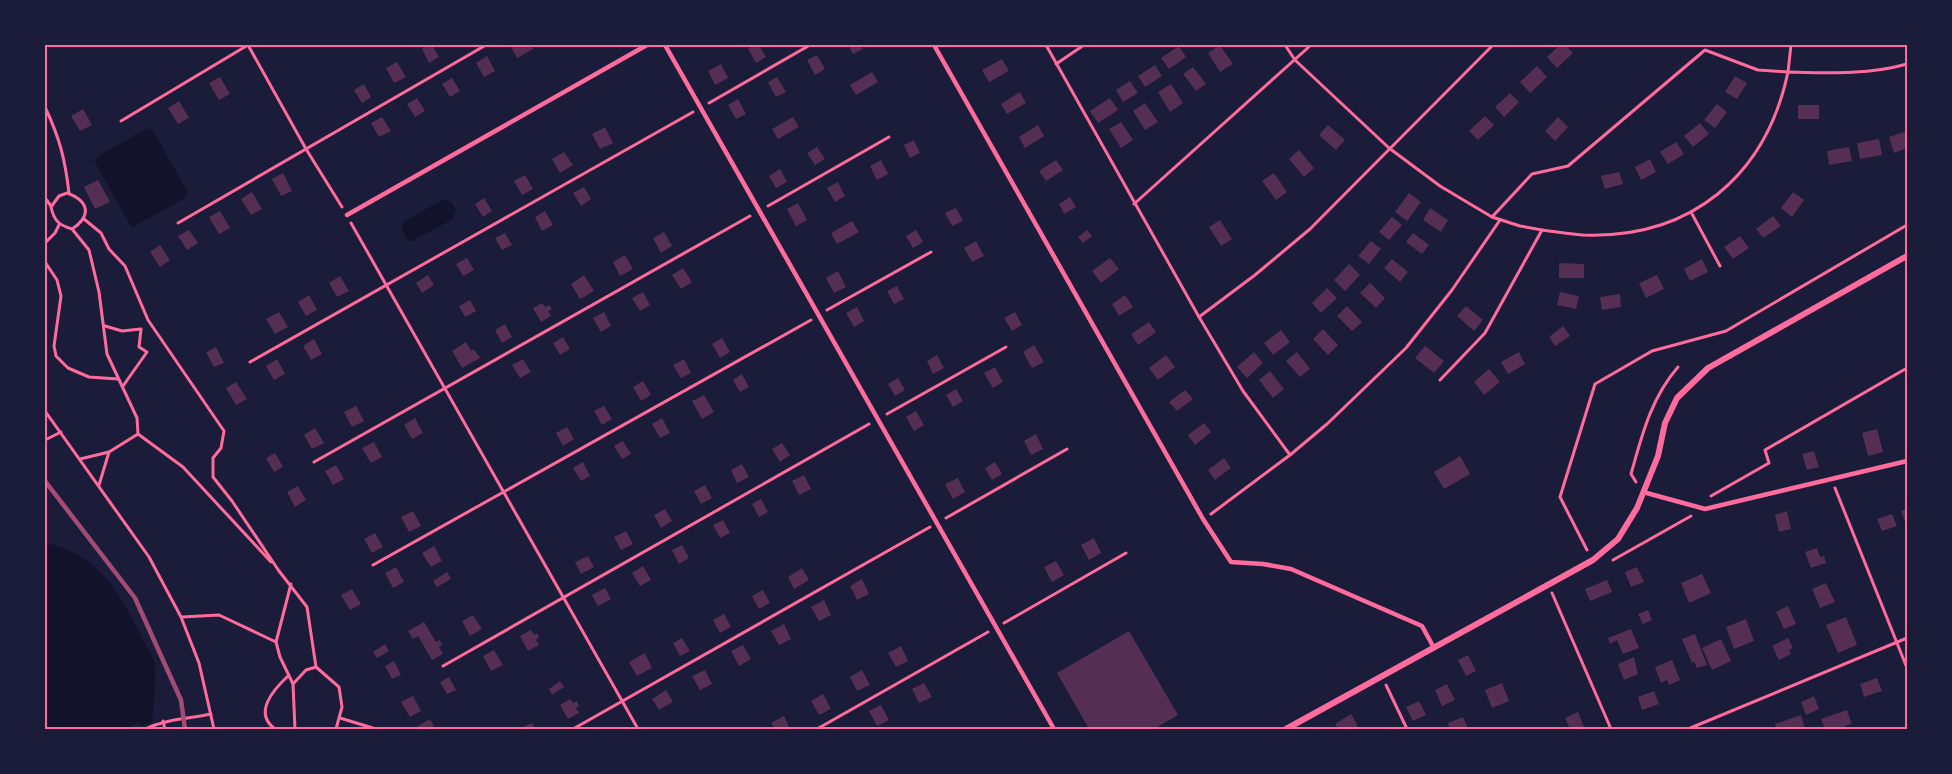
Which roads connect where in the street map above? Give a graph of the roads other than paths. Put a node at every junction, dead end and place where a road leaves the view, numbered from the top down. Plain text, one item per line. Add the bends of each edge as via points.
1 (647, 45) edge
2 (664, 45) edge
3 (934, 45) edge
4 (347, 215) road end
5 (1907, 256) edge
6 (1907, 461) edge
7 (1643, 492) junction
8 (1434, 648) junction
9 (1054, 729) edge
10 (1286, 729) edge

1 - 4 lane
2 - 9 lane
3 - 8 lane via 1231,562 1291,569 1422,626
5 - 7 street via 1708,368 1677,398
6 - 7 lane via 1705,509
7 - 8 street via 1618,539 1593,560
8 - 10 street

